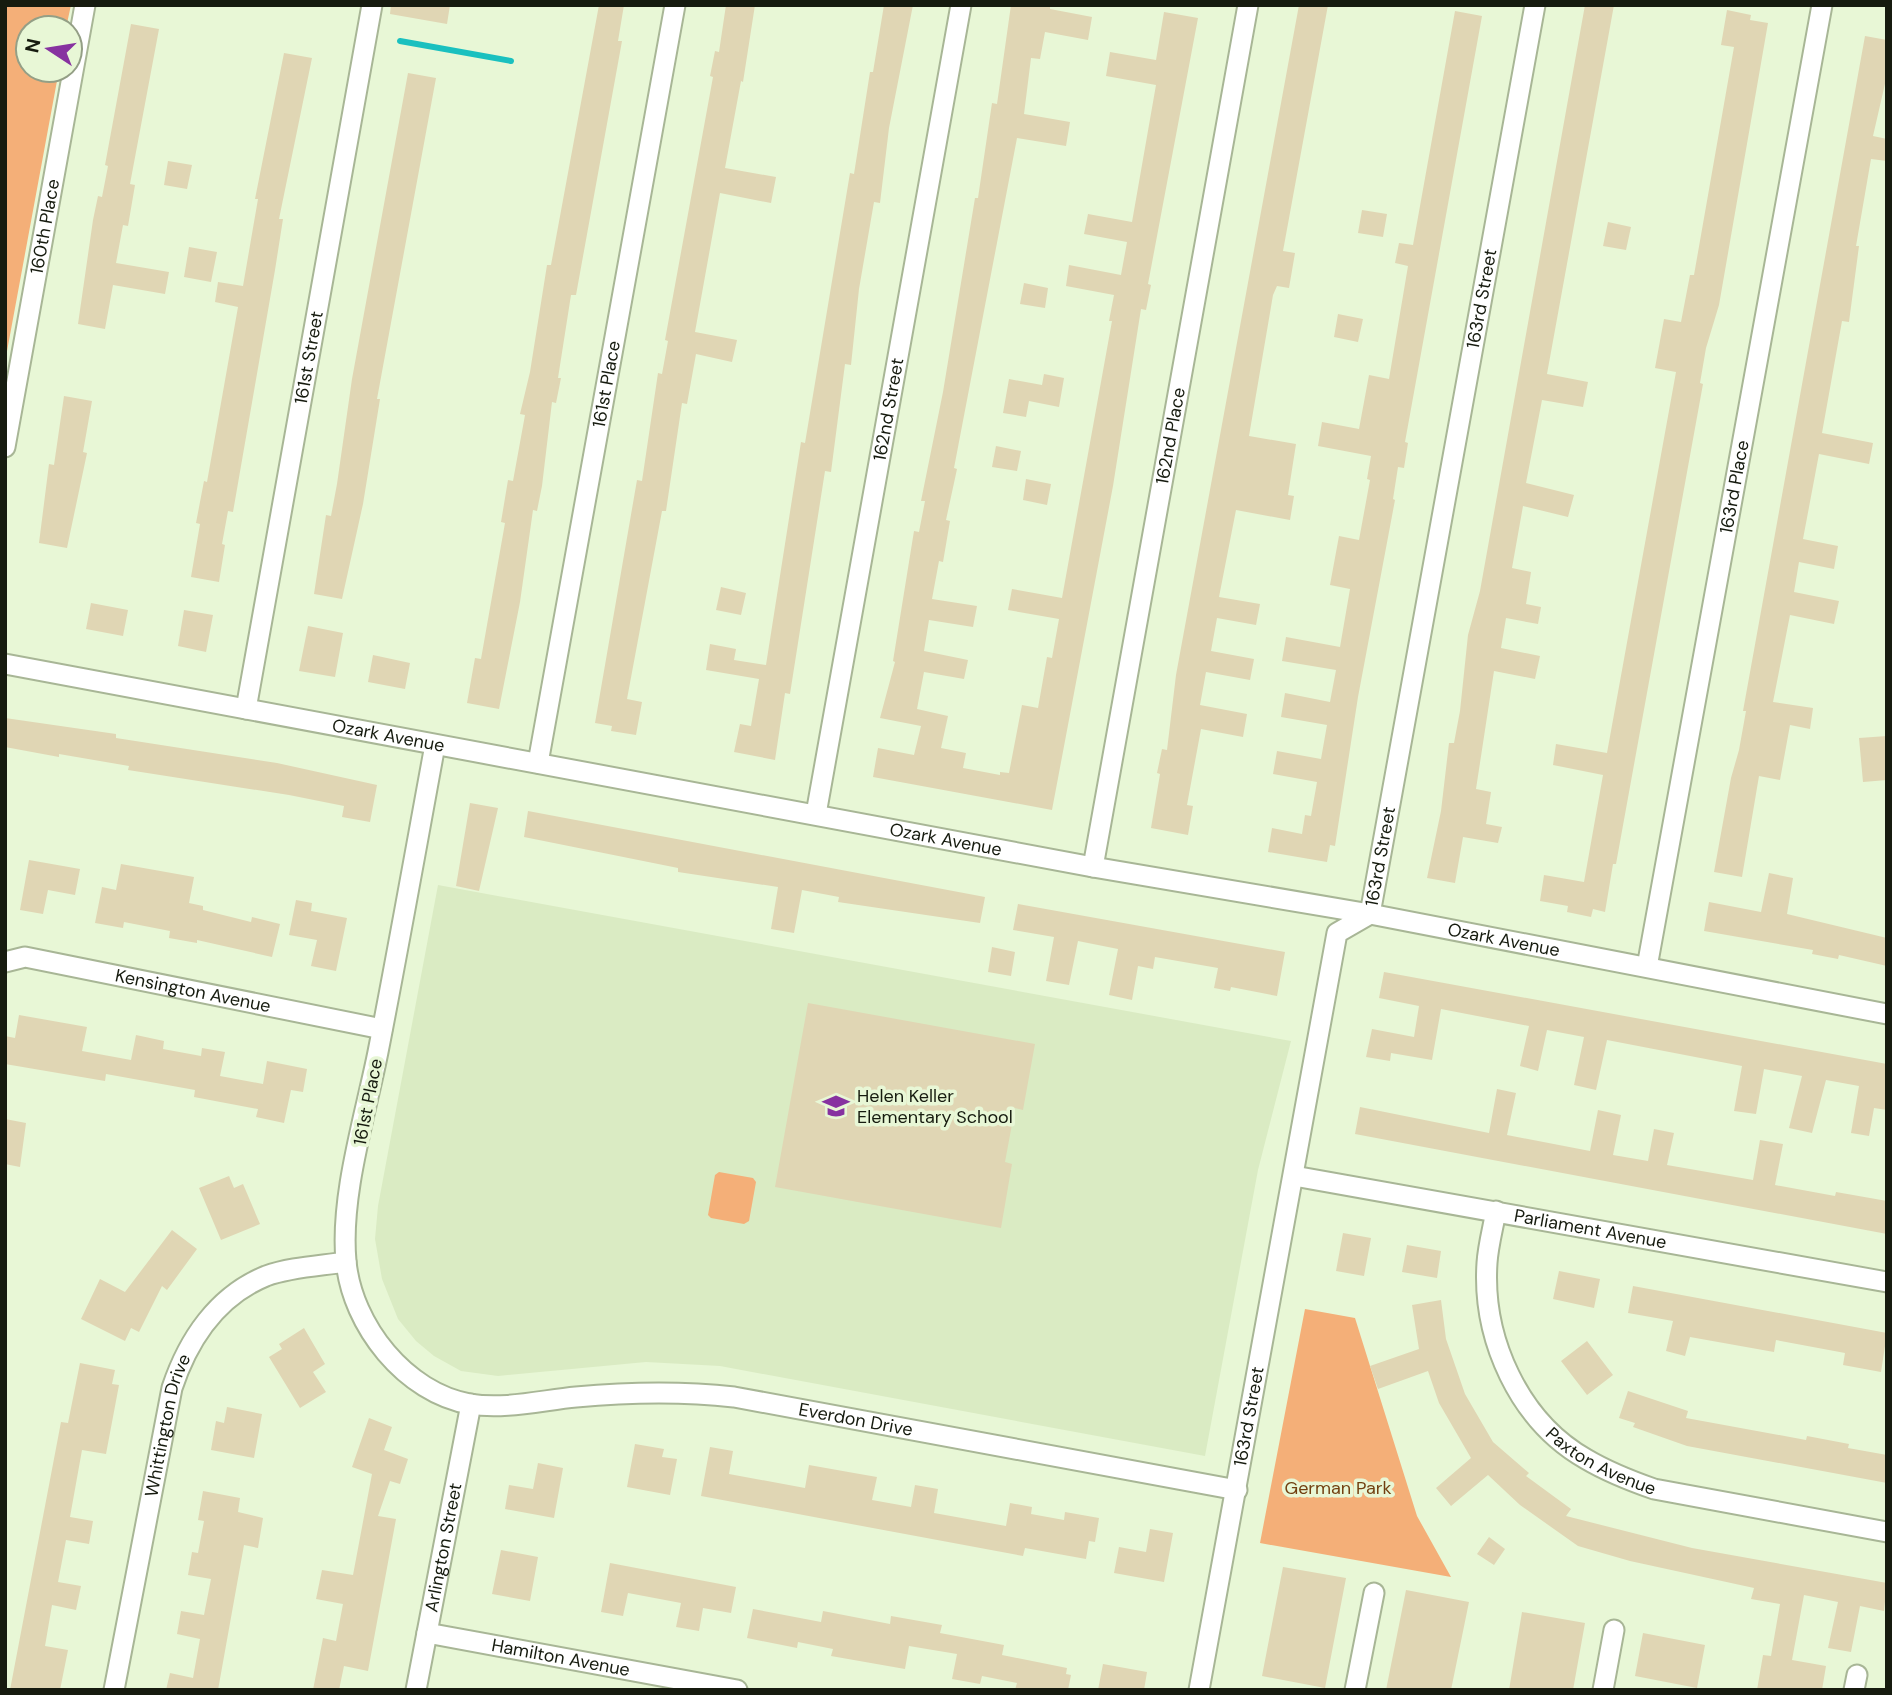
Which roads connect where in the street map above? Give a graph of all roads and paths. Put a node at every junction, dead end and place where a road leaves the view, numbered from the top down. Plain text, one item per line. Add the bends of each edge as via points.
1 (85, 5) edge
2 (372, 5) edge
3 (676, 5) edge
4 (961, 5) edge
5 (1248, 5) edge
6 (1535, 5) edge
7 (1822, 5) edge
8 (5, 447) edge
9 (5, 664) edge
10 (246, 709) junction
11 (435, 745) junction
12 (538, 763) junction
13 (816, 814) junction
14 (1093, 867) junction
15 (1370, 914) junction
16 (5, 962) edge
17 (1647, 967) junction
18 (1887, 1014) edge
19 (383, 1028) junction
20 (1294, 1176) junction
21 (1496, 1210) junction
22 (346, 1262) junction
23 (1887, 1282) edge
24 (471, 1404) junction
25 (1237, 1490) junction
26 (1887, 1532) edge
27 (1374, 1593) dead end
28 (1614, 1630) dead end
29 (427, 1633) junction
30 (114, 1690) edge
31 (416, 1690) edge
32 (737, 1690) edge
33 (1199, 1690) edge
34 (1355, 1690) edge
35 (1603, 1690) edge

1 - 8 street, 160th Place
2 - 10 street, 161st Street
3 - 12 street, 161st Place
4 - 13 street, 162nd Street
5 - 14 street, 162nd Place
6 - 15 street, 163rd Street
7 - 17 street, 163rd Place
9 - 10 street, Ozark Avenue
10 - 11 street, Ozark Avenue
11 - 12 street, Ozark Avenue
11 - 19 street, 161st Place
12 - 13 street, Ozark Avenue
13 - 14 street, Ozark Avenue
14 - 15 street, Ozark Avenue
15 - 17 street, Ozark Avenue
15 - 20 street, 163rd Street via 1337,933
16 - 19 street, Kensington Avenue via 25,957
17 - 18 street, Ozark Avenue
19 - 22 street, 161st Place via 352,1179
20 - 21 street, Parliament Avenue
20 - 25 street, 163rd Street
21 - 23 street, Parliament Avenue
21 - 26 street, Paxton Avenue via 1487,1274 1498,1349 1531,1411 1567,1445 1619,1477 1654,1489
22 - 24 street, 161st Place via 357,1306 381,1345 415,1381
22 - 30 street, Whittington Drive via 266,1276 238,1292 213,1311 181,1362 172,1388
24 - 25 street, Everdon Drive via 634,1392 723,1395
24 - 29 street, Arlington Street
25 - 33 street, 163rd Street
27 - 34 street
28 - 35 street
29 - 31 street, Arlington Street
29 - 32 street, Hamilton Avenue

